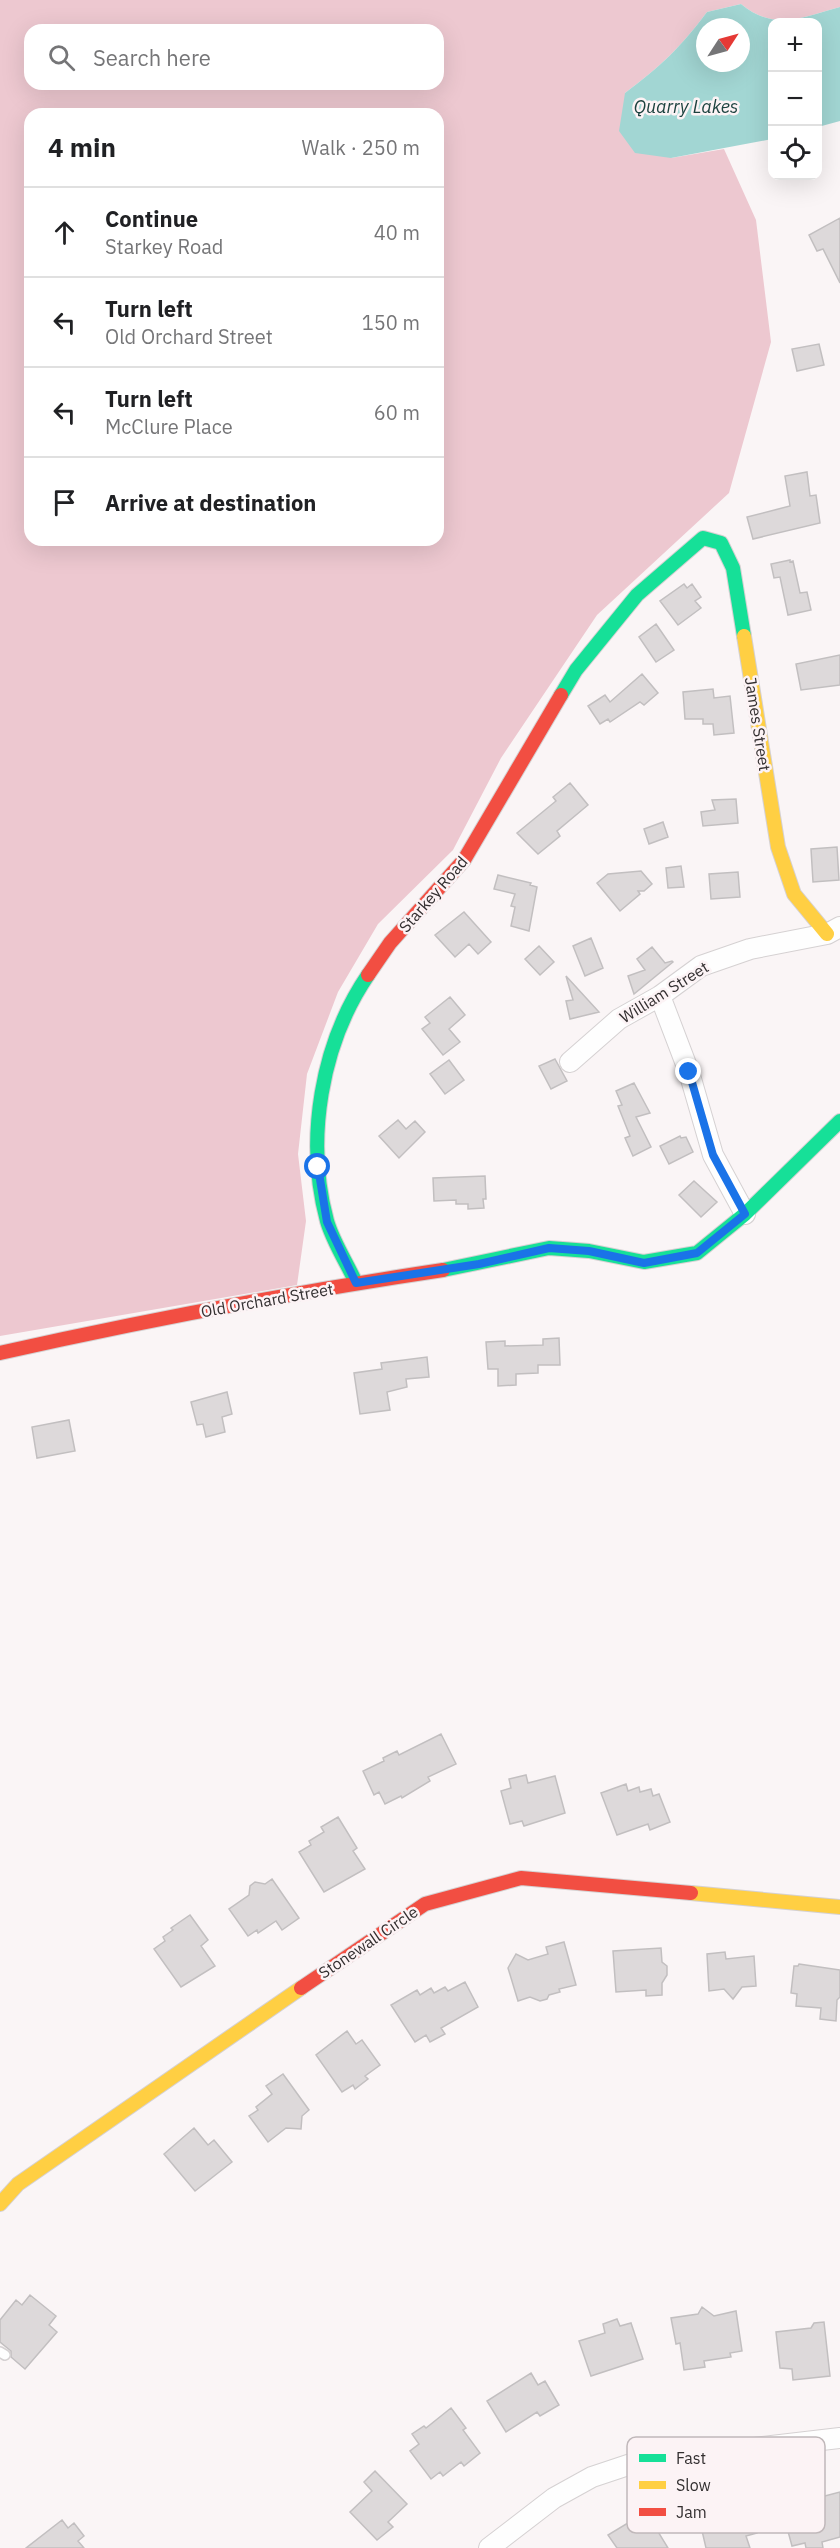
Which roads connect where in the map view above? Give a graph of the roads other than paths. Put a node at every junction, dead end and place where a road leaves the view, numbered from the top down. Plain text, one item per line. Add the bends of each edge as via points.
1 (686, 551) joint
2 (834, 931) edge
3 (660, 996) junction
4 (570, 1062) dead end
5 (840, 1121) edge
6 (745, 1214) junction
7 (356, 1283) junction
8 (0, 1353) edge
9 (840, 1907) edge
10 (0, 2204) edge
11 (840, 2438) edge
12 (825, 2440) edge
13 (627, 2465) edge
14 (489, 2548) edge

1 - 2 street, James Street via 703,538 721,543 733,568 778,847 794,894
1 - 7 street, Starkey Road via 637,595 576,670 464,860 390,943 364,981 337,1036 318,1110 318,1167 327,1222
2 - 3 street, William Street via 750,950 701,966
3 - 4 street, William Street via 619,1019
3 - 6 street via 689,1072 713,1155
5 - 6 street, Old Orchard Street
6 - 7 street, Old Orchard Street via 697,1253 644,1263 589,1251 549,1248 479,1264
7 - 8 street, Old Orchard Street via 101,1330
9 - 10 street, Stonewall Circle via 522,1878 425,1904 18,2184
11 - 12 street
13 - 14 street via 592,2477 554,2498

